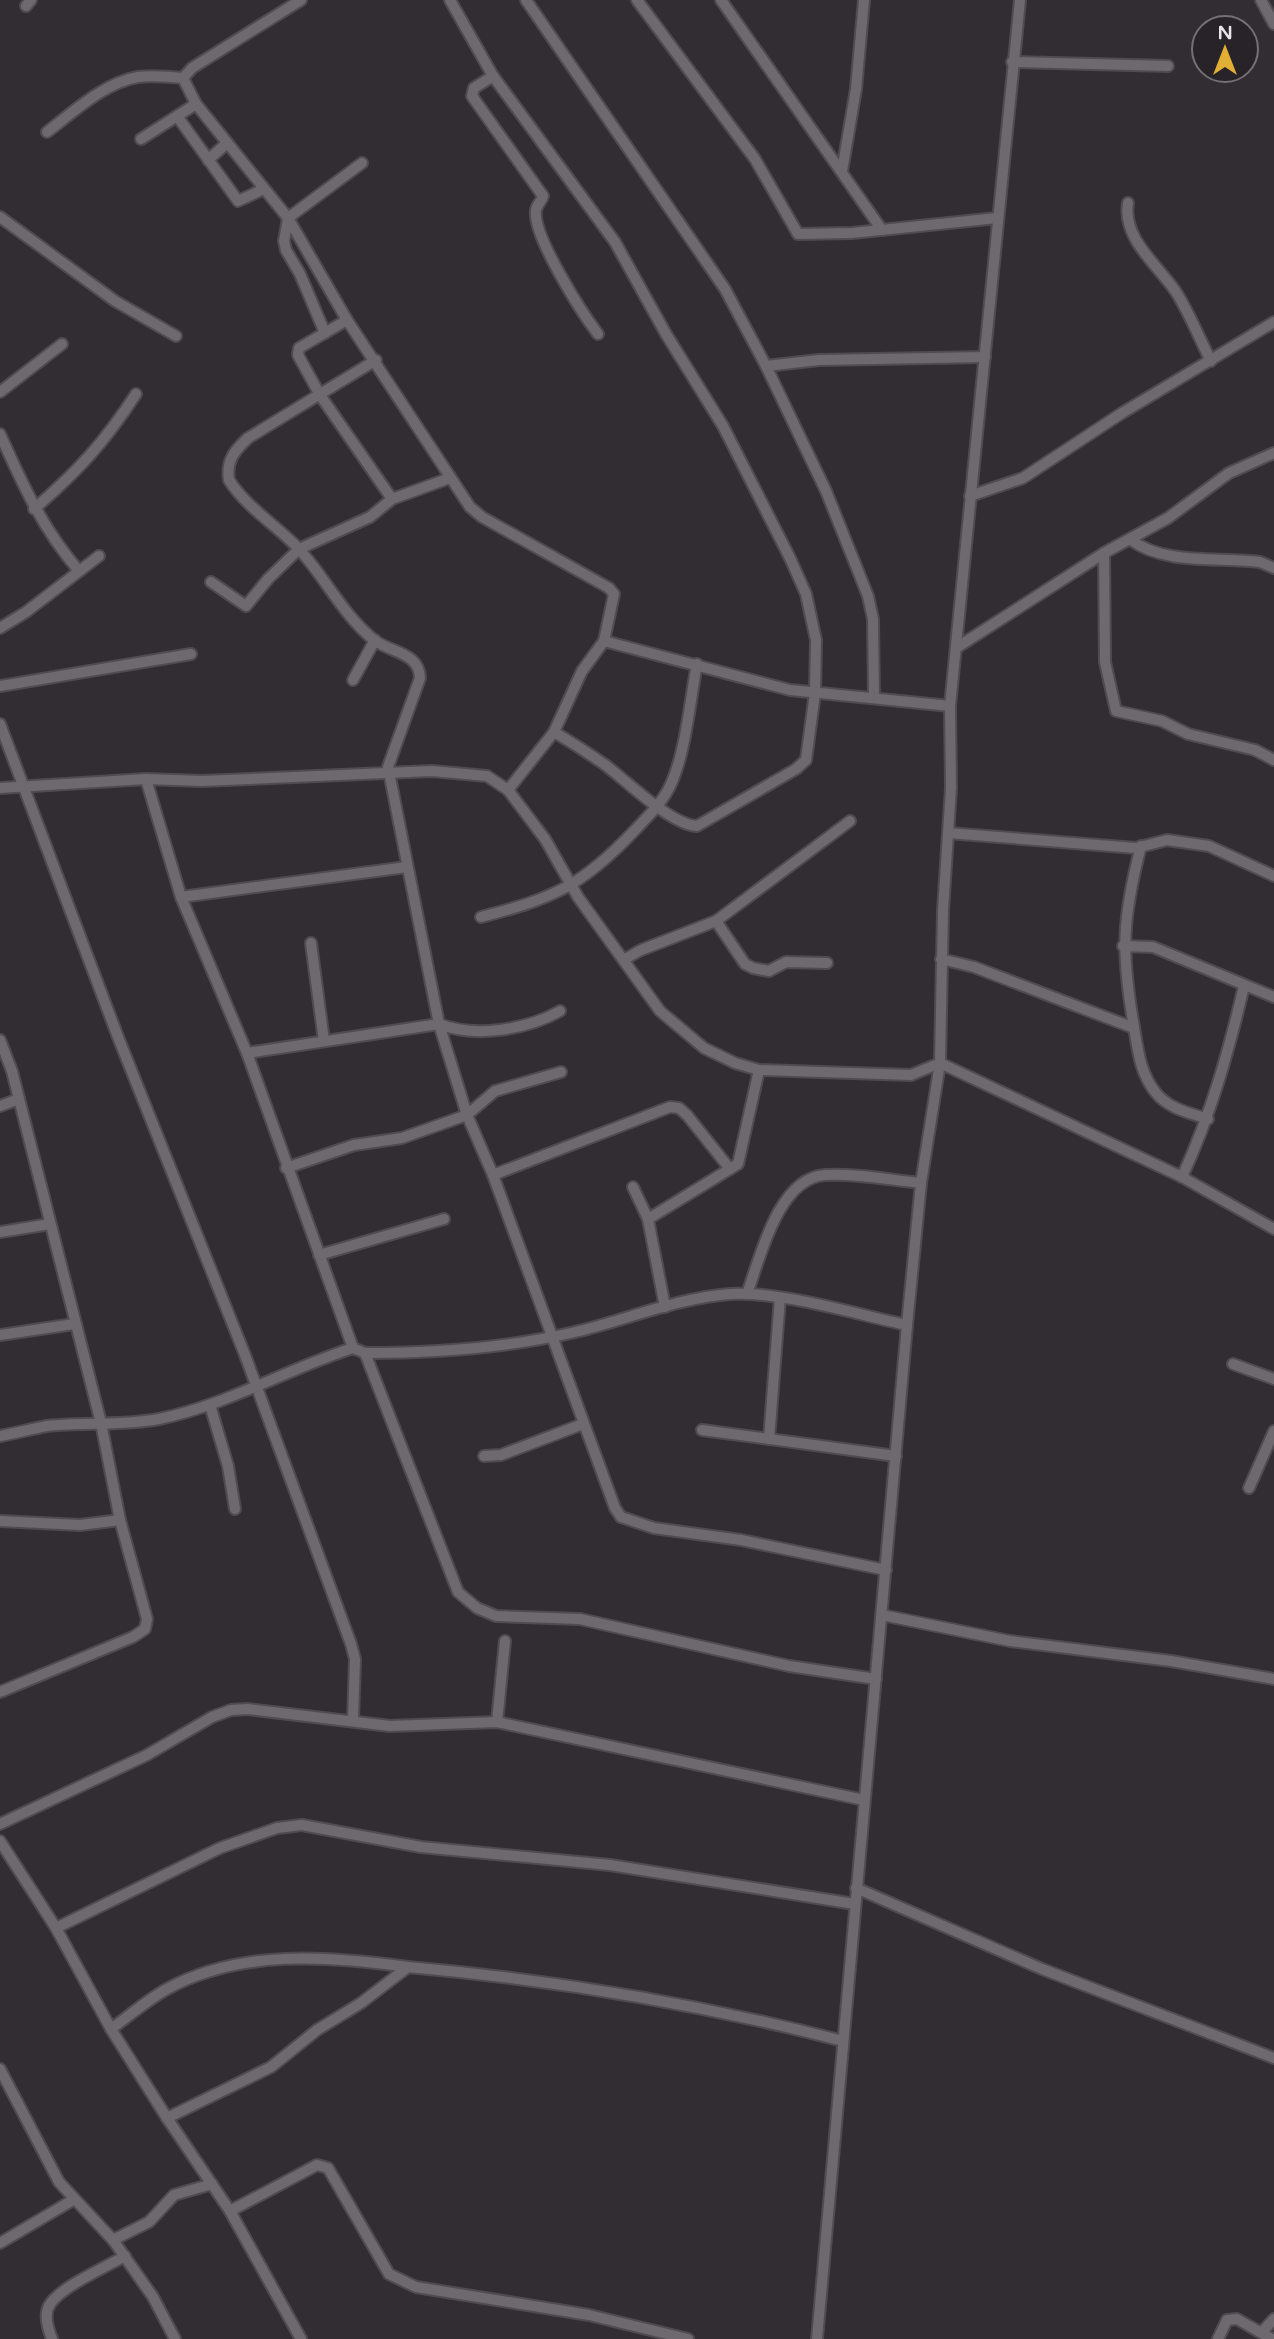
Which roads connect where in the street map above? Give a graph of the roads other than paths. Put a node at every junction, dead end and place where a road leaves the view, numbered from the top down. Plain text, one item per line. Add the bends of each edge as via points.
1 (301, 0) edge
2 (450, 0) edge
3 (526, 0) edge
4 (637, 0) edge
5 (721, 0) edge
6 (864, 0) edge
7 (1020, 0) edge
8 (1261, 0) edge
9 (1274, 24) edge
10 (1012, 62) junction
11 (1168, 66) dead end
12 (493, 76) junction
13 (183, 78) junction
14 (195, 104) junction
15 (177, 116) junction
16 (211, 124) junction
17 (47, 132) dead end
18 (141, 139) dead end
19 (193, 140) junction
20 (227, 143) junction
21 (208, 160) junction
22 (362, 163) dead end
23 (842, 172) junction
24 (264, 189) junction
25 (1128, 203) dead end
26 (0, 217) edge
27 (288, 218) junction
28 (997, 218) junction
29 (882, 230) junction
30 (314, 265) junction
31 (300, 274) junction
32 (347, 320) junction
33 (1274, 322) edge
34 (325, 333) junction
35 (598, 334) dead end
36 (176, 337) dead end
37 (62, 344) dead end
38 (985, 357) junction
39 (376, 360) junction
40 (1211, 361) junction
41 (766, 366) junction
42 (0, 392) edge
43 (136, 394) dead end
44 (320, 395) junction
45 (0, 434) edge
46 (1274, 453) edge
47 (450, 478) junction
48 (970, 496) junction
49 (393, 499) junction
50 (34, 509) junction
51 (1131, 540) junction
52 (299, 549) junction
53 (1104, 553) junction
54 (99, 556) dead end
55 (1274, 568) edge
56 (79, 570) junction
57 (211, 582) dead end
58 (0, 628) edge
59 (375, 640) junction
60 (604, 641) junction
61 (956, 648) junction
62 (191, 654) dead end
63 (697, 664) junction
64 (353, 680) dead end
65 (0, 686) edge
66 (815, 693) junction
67 (874, 697) junction
68 (950, 706) junction
69 (0, 724) edge
70 (554, 732) junction
71 (1274, 760) edge
72 (388, 772) junction
73 (146, 779) junction
74 (23, 785) junction
75 (0, 788) edge
76 (508, 790) junction
77 (658, 805) junction
78 (850, 821) dead end
79 (948, 833) junction
80 (1141, 846) junction
81 (407, 867) junction
82 (1274, 876) edge
83 (572, 886) junction
84 (181, 897) junction
85 (481, 917) dead end
86 (716, 921) junction
87 (311, 943) dead end
88 (1123, 946) junction
89 (625, 959) junction
90 (942, 959) junction
91 (827, 963) dead end
92 (1244, 986) junction
93 (1274, 997) edge
94 (560, 1011) dead end
95 (439, 1024) junction
96 (1134, 1028) junction
97 (0, 1040) edge
98 (324, 1041) junction
99 (247, 1053) junction
100 (940, 1063) junction
101 (759, 1070) junction
102 (561, 1072) dead end
103 (19, 1099) junction
104 (0, 1106) edge
105 (467, 1115) junction
106 (1208, 1119) junction
107 (286, 1168) junction
108 (730, 1169) junction
109 (493, 1175) junction
110 (1182, 1178) junction
111 (921, 1183) junction
112 (633, 1187) dead end
113 (444, 1219) dead end
114 (648, 1219) junction
115 (50, 1224) junction
116 (1274, 1229) edge
117 (0, 1233) edge
118 (319, 1255) junction
119 (747, 1294) junction
120 (780, 1298) junction
121 (665, 1307) junction
122 (74, 1324) junction
123 (907, 1325) junction
124 (0, 1335) edge
125 (551, 1338) junction
126 (353, 1348) junction
127 (365, 1353) junction
128 (1233, 1364) dead end
129 (1274, 1379) edge
130 (257, 1387) junction
131 (210, 1405) junction
132 (101, 1423) junction
133 (583, 1424) junction
134 (702, 1430) dead end
135 (1274, 1431) edge
136 (0, 1436) edge
137 (769, 1438) junction
138 (484, 1456) dead end
139 (896, 1457) junction
140 (1249, 1489) dead end
141 (235, 1509) dead end
142 (120, 1520) junction
143 (0, 1521) edge
144 (886, 1570) junction
145 (882, 1615) junction
146 (505, 1641) dead end
147 (876, 1679) junction
148 (1274, 1679) edge
149 (0, 1692) edge
150 (353, 1720) junction
151 (497, 1722) junction
152 (864, 1800) junction
153 (0, 1824) edge
154 (0, 1841) edge
155 (856, 1888) junction
156 (855, 1904) junction
157 (56, 1928) junction
158 (408, 1967) junction
159 (111, 2029) junction
160 (842, 2041) junction
161 (1274, 2058) edge
162 (0, 2069) edge
163 (167, 2118) junction
164 (212, 2184) junction
165 (74, 2200) junction
166 (230, 2211) junction
167 (113, 2239) junction
168 (0, 2243) edge
169 (125, 2256) junction
170 (1274, 2319) edge
171 (1262, 2332) junction
172 (52, 2339) edge
173 (175, 2339) edge
174 (302, 2339) edge
175 (688, 2339) edge
176 (817, 2339) edge
177 (1218, 2339) edge
178 (1272, 2339) edge

1 - 13 street
2 - 12 street
3 - 41 street via 725,289
4 - 29 street via 755,159 798,234
5 - 23 street
6 - 23 street
7 - 10 street
8 - 9 street
10 - 11 street
10 - 28 street
12 - 35 street via 474,88 472,96 543,196 536,219 565,287
12 - 66 street via 615,242 755,488 806,594 816,640
13 - 14 street
13 - 17 street via 127,80
14 - 15 street
14 - 16 street
15 - 18 street
15 - 19 street
16 - 19 street
16 - 20 street
19 - 21 street
20 - 21 street
20 - 24 street
21 - 24 street via 240,203
22 - 27 street
23 - 29 street
24 - 27 street
25 - 40 street via 1127,217 1139,245 1174,290
26 - 36 street via 116,301
27 - 30 street
27 - 31 street via 284,241
28 - 29 street
28 - 38 street
30 - 31 street
30 - 32 street
31 - 34 street
32 - 34 street
32 - 39 street
33 - 40 street
34 - 44 street via 299,348 298,355
37 - 42 street
38 - 41 street via 819,360
38 - 48 street
39 - 44 street
39 - 47 street
40 - 48 street via 1023,478
41 - 67 street via 826,491 867,596 873,620
43 - 50 street via 85,464
44 - 49 street
44 - 52 street via 248,438 227,467 234,488
45 - 50 street
46 - 51 street via 1229,473
47 - 49 street
47 - 60 street via 482,517 609,588 614,603
48 - 61 street
49 - 52 street via 370,517
50 - 56 street
51 - 53 street
51 - 55 street via 1164,554 1260,562
52 - 57 street via 246,607
52 - 59 street via 354,622
53 - 61 street
53 - 71 street via 1105,662 1116,711 1162,721 1188,734 1255,750
54 - 56 street
56 - 58 street
59 - 64 street
59 - 72 street via 412,658 420,668
60 - 63 street
60 - 70 street via 582,671
61 - 68 street
62 - 65 street
63 - 66 street
63 - 77 street via 676,769
66 - 67 street
66 - 77 street via 802,765 697,826 688,826
67 - 68 street
68 - 79 street
69 - 74 street
70 - 76 street
70 - 77 street
72 - 73 street via 202,781
72 - 76 street via 487,776
72 - 81 street
73 - 74 street
73 - 84 street
74 - 75 street
74 - 130 street
76 - 83 street via 545,839
77 - 83 street
78 - 86 street
79 - 80 street
79 - 90 street
80 - 82 street via 1167,840 1209,846
80 - 88 street via 1124,919
81 - 84 street
81 - 95 street
83 - 85 street via 535,903
83 - 89 street
84 - 99 street
86 - 89 street
86 - 91 street via 745,964 753,968 769,971 786,962
87 - 98 street
88 - 92 street via 1153,947
88 - 96 street
89 - 101 street via 660,1011 686,1035 735,1063
90 - 96 street
90 - 100 street
92 - 93 street
92 - 106 street
94 - 95 street via 510,1028 464,1030
95 - 98 street
95 - 105 street
96 - 106 street via 1144,1074 1156,1093 1174,1108
97 - 103 street
98 - 99 street
99 - 107 street
100 - 101 street via 911,1074
100 - 110 street
100 - 111 street
101 - 108 street via 743,1153
102 - 105 street via 495,1091
103 - 104 street
103 - 115 street
105 - 107 street via 402,1138 354,1145
105 - 109 street
106 - 110 street
107 - 118 street
108 - 109 street via 687,1115 670,1107
108 - 114 street
109 - 125 street
110 - 116 street
111 - 119 street via 831,1175 809,1179 793,1190 782,1207
111 - 123 street
112 - 114 street
113 - 118 street
114 - 121 street
115 - 117 street
115 - 122 street
118 - 126 street
119 - 120 street
119 - 121 street
120 - 123 street
120 - 137 street
121 - 125 street
122 - 124 street
122 - 132 street
123 - 139 street
125 - 127 street via 416,1353
125 - 133 street
126 - 127 street
126 - 130 street via 306,1363
127 - 147 street via 458,1592 477,1608 496,1616 580,1619 789,1666
128 - 129 street
130 - 131 street
130 - 150 street via 351,1644 355,1659
131 - 132 street via 159,1419
131 - 141 street
132 - 136 street via 47,1426
132 - 142 street
133 - 138 street via 501,1455
133 - 144 street via 621,1517 654,1528 741,1540
134 - 137 street
135 - 140 street
137 - 139 street
139 - 144 street
142 - 143 street via 80,1525
142 - 149 street via 139,1583 145,1629
144 - 145 street
145 - 147 street
145 - 148 street via 1010,1641
146 - 151 street
147 - 152 street
150 - 151 street via 390,1726
150 - 153 street via 232,1710
151 - 152 street
152 - 155 street
154 - 157 street
155 - 156 street
155 - 161 street via 1042,1969
156 - 157 street via 610,1865 421,1847 302,1825 277,1828 220,1848
156 - 160 street
157 - 159 street
158 - 159 street via 345,1959 250,1962 218,1968 165,1990
158 - 160 street via 639,1995
158 - 163 street via 271,2067
159 - 163 street
160 - 176 street
162 - 165 street via 59,2182
163 - 164 street
164 - 166 street
164 - 167 street via 174,2195 149,2222
165 - 167 street
165 - 168 street
166 - 174 street
166 - 175 street via 317,2165 328,2168 389,2274 416,2287 589,2315
167 - 169 street
169 - 172 street via 55,2297 47,2309
169 - 173 street
170 - 171 street
171 - 177 street via 1237,2319 1227,2320
171 - 178 street

